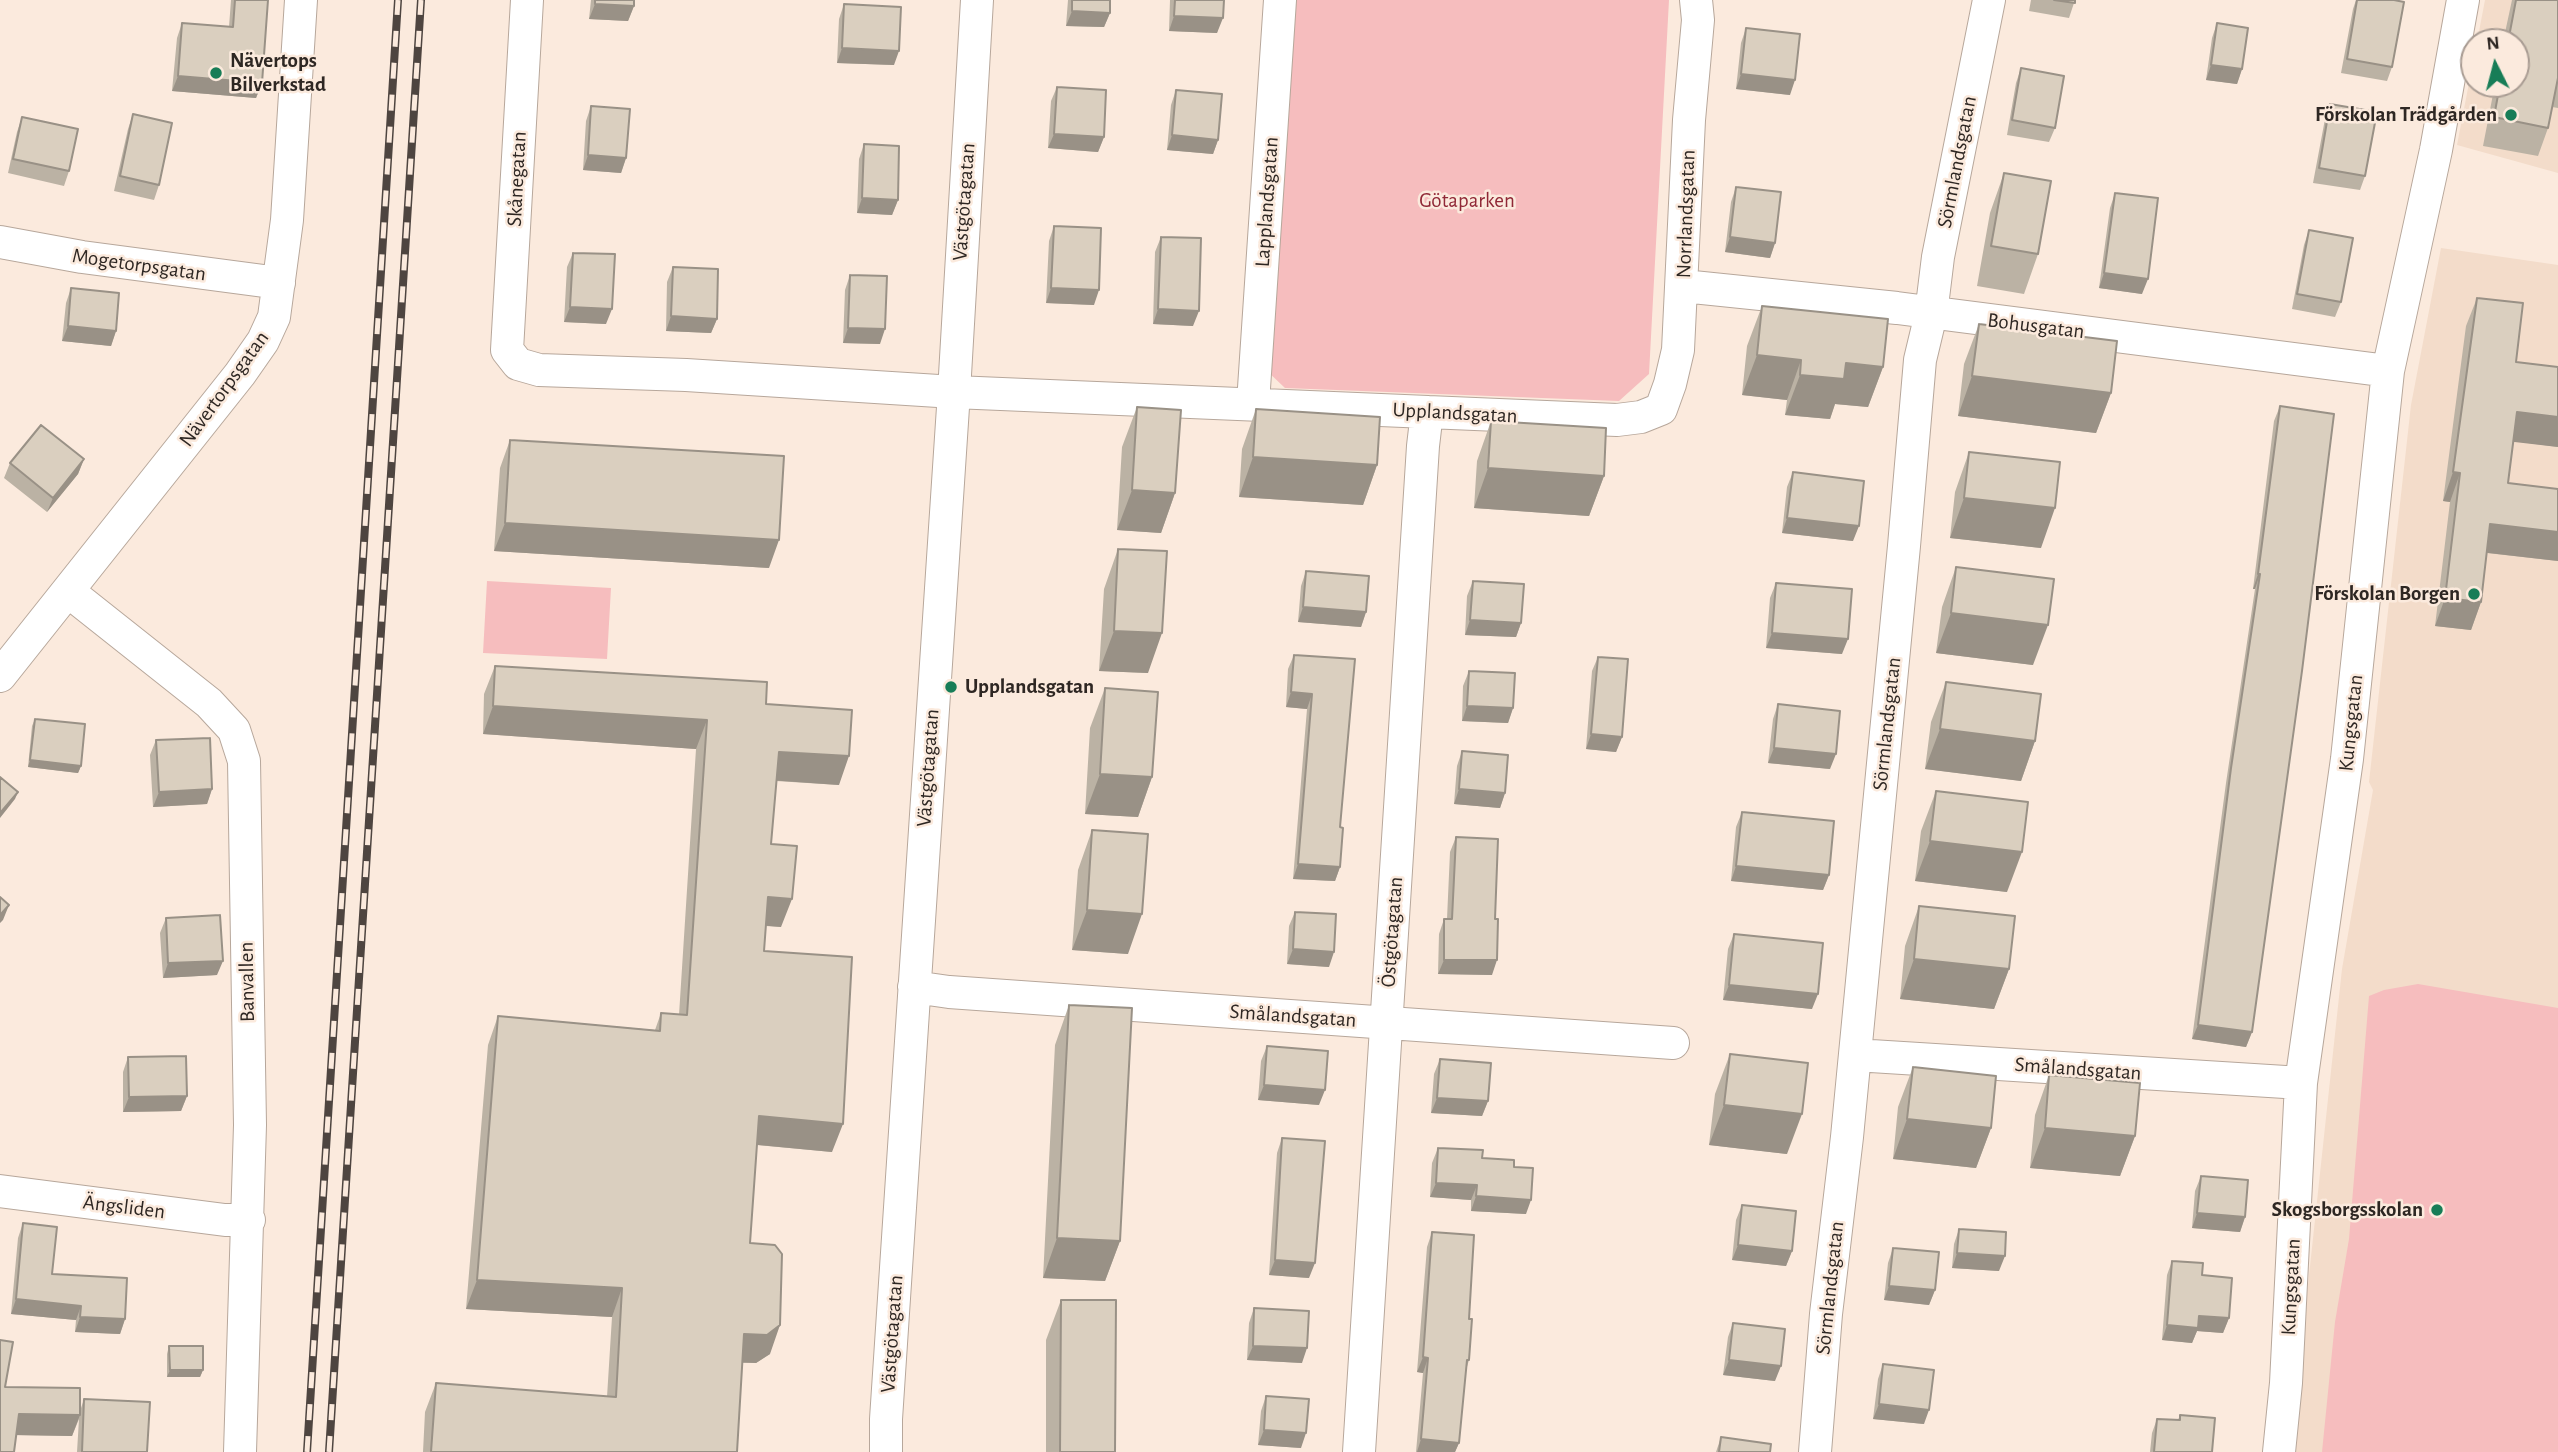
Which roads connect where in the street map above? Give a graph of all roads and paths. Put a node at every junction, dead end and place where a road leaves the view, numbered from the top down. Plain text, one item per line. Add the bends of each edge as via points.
1 (301, 0) edge
2 (527, 0) edge
3 (977, 0) edge
4 (1280, 0) edge
5 (1696, 0) edge
6 (1989, 0) edge
7 (2463, 0) edge
8 (0, 242) edge
9 (279, 283) junction
10 (1683, 286) junction
11 (1931, 314) junction
12 (513, 357) joint
13 (2388, 371) junction
14 (954, 392) junction
15 (1253, 403) junction
16 (1427, 412) junction
17 (1645, 415) joint
18 (69, 592) junction
19 (0, 676) edge
20 (914, 987) junction
21 (1386, 1023) junction
22 (1673, 1043) dead end
23 (1855, 1055) junction
24 (2301, 1083) junction
25 (0, 1191) edge
26 (248, 1220) junction
27 (240, 1452) edge
28 (886, 1452) edge
29 (1359, 1452) edge
30 (1815, 1452) edge
31 (2278, 1452) edge

1 - 9 street, Nävertorpsgatan
2 - 12 street, Skånegatan via 507,349
3 - 14 street, Västgötagatan
4 - 15 street, Lapplandsgatan
5 - 10 street, Norrlandsgatan
6 - 11 street, Sörmlandsgatan
7 - 13 street, Kungsgatan
8 - 9 street, Mogetorpsgatan
9 - 18 street, Nävertorpsgatan via 274,317 263,341
10 - 11 street, Bohusgatan
10 - 17 street, Norrlandsgatan via 1670,384 1661,408
11 - 13 street, Bohusgatan
11 - 23 street, Sörmlandsgatan via 1920,360
12 - 14 street, Upplandsgatan via 518,364 539,370
13 - 24 street, Kungsgatan via 2347,759
14 - 15 street, Upplandsgatan
14 - 20 street, Västgötagatan
15 - 16 street, Upplandsgatan
16 - 17 street, Upplandsgatan via 1617,420
16 - 21 street, Östgötagatan
18 - 19 street, Nävertorpsgatan
18 - 26 street, Banvallen via 209,703 234,730 244,761
20 - 21 street, Smålandsgatan
20 - 28 street, Västgötagatan
21 - 22 street, Smålandsgatan
21 - 29 street, Östgötagatan
23 - 24 street, Smålandsgatan
23 - 30 street, Sörmlandsgatan
24 - 31 street, Kungsgatan via 2286,1383
25 - 26 street, Ängsliden
26 - 27 street, Banvallen

